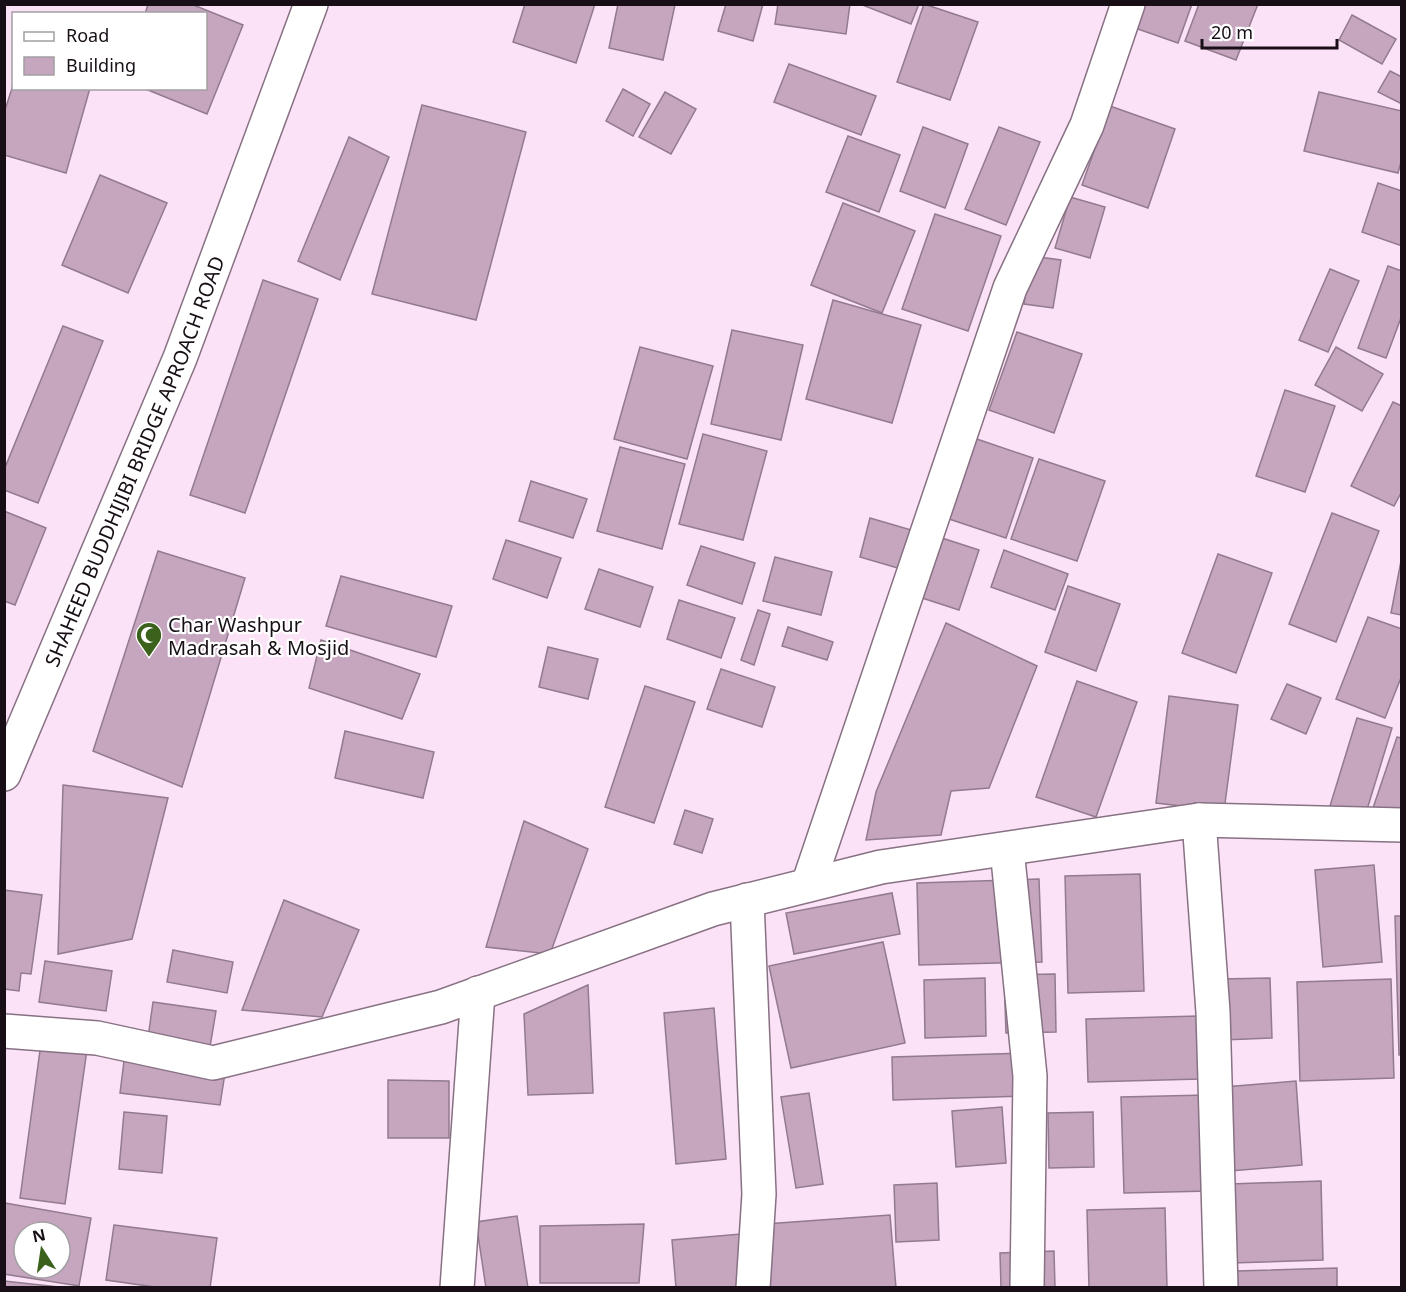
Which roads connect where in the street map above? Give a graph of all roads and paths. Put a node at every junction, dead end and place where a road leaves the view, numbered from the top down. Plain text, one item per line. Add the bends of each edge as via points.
1 (311, 4) edge
2 (1128, 4) edge
3 (4, 774) edge
4 (1199, 820) junction
5 (1401, 825) edge
6 (1007, 849) junction
7 (808, 885) junction
8 (747, 900) junction
9 (478, 993) junction
10 (4, 1031) edge
11 (457, 1287) edge
12 (753, 1287) edge
13 (1027, 1287) edge
14 (1221, 1287) edge

1 - 3 street, SHAHEED BUDDHIJIBI BRIDGE APROACH ROAD via 180,358
2 - 7 street via 1088,125 1010,288
4 - 5 street
4 - 6 street
4 - 14 street via 1214,1012
6 - 7 street via 881,867
6 - 13 street via 1030,1076
7 - 8 street
8 - 9 street
8 - 12 street via 759,1194
9 - 10 street via 441,1007 213,1063 97,1038
9 - 11 street

